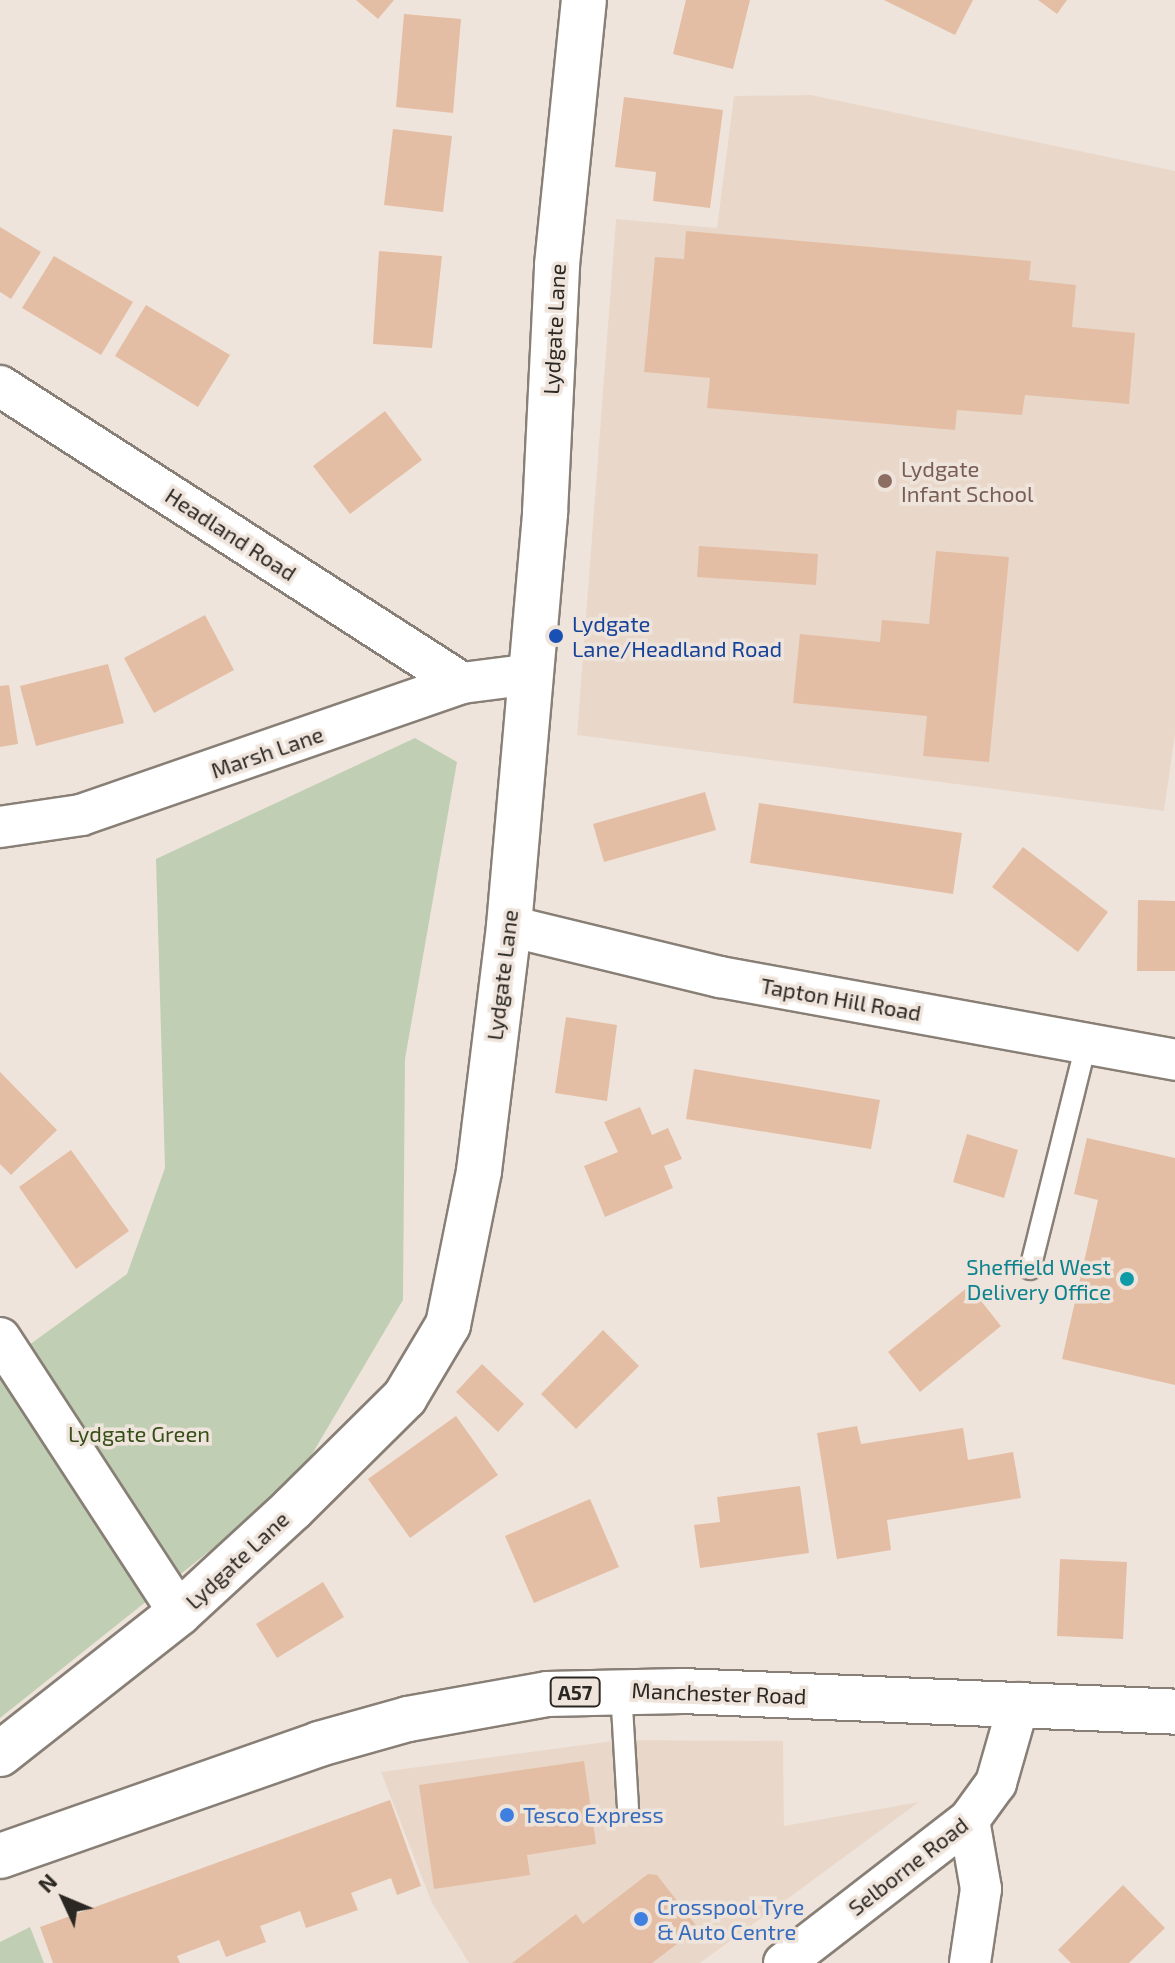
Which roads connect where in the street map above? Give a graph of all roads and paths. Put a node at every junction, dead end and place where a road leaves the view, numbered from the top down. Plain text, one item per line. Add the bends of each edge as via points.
1 (584, 0) edge
2 (0, 386) edge
3 (532, 674) junction
4 (462, 683) junction
5 (0, 827) edge
6 (509, 926) junction
7 (1086, 1044) junction
8 (1175, 1060) edge
9 (1030, 1269) dead end
10 (0, 1338) edge
11 (179, 1613) junction
12 (621, 1690) junction
13 (1019, 1703) junction
14 (1175, 1712) edge
15 (0, 1754) edge
16 (628, 1808) dead end
17 (969, 1820) junction
18 (0, 1856) edge
19 (784, 1963) edge
20 (970, 1963) edge

1 - 3 street, Lydgate Lane via 557,265
2 - 4 street, Headland Road
3 - 4 street, Marsh Lane
3 - 6 street, Lydgate Lane
4 - 5 street, Marsh Lane via 81,815
6 - 7 street, Tapton Hill Road via 720,977
6 - 11 street, Lydgate Lane via 479,1171 448,1325 405,1397
7 - 8 street, Tapton Hill Road
7 - 9 lane
10 - 11 street
11 - 15 street, Lydgate Lane
12 - 13 street, Manchester Road / A57
12 - 16 lane
12 - 18 street, Manchester Road / A57 via 547,1694 408,1719 319,1744
13 - 14 street, Manchester Road / A57
13 - 17 street, Selborne Road via 996,1783
17 - 19 street, Selborne Road
17 - 20 street via 981,1889

